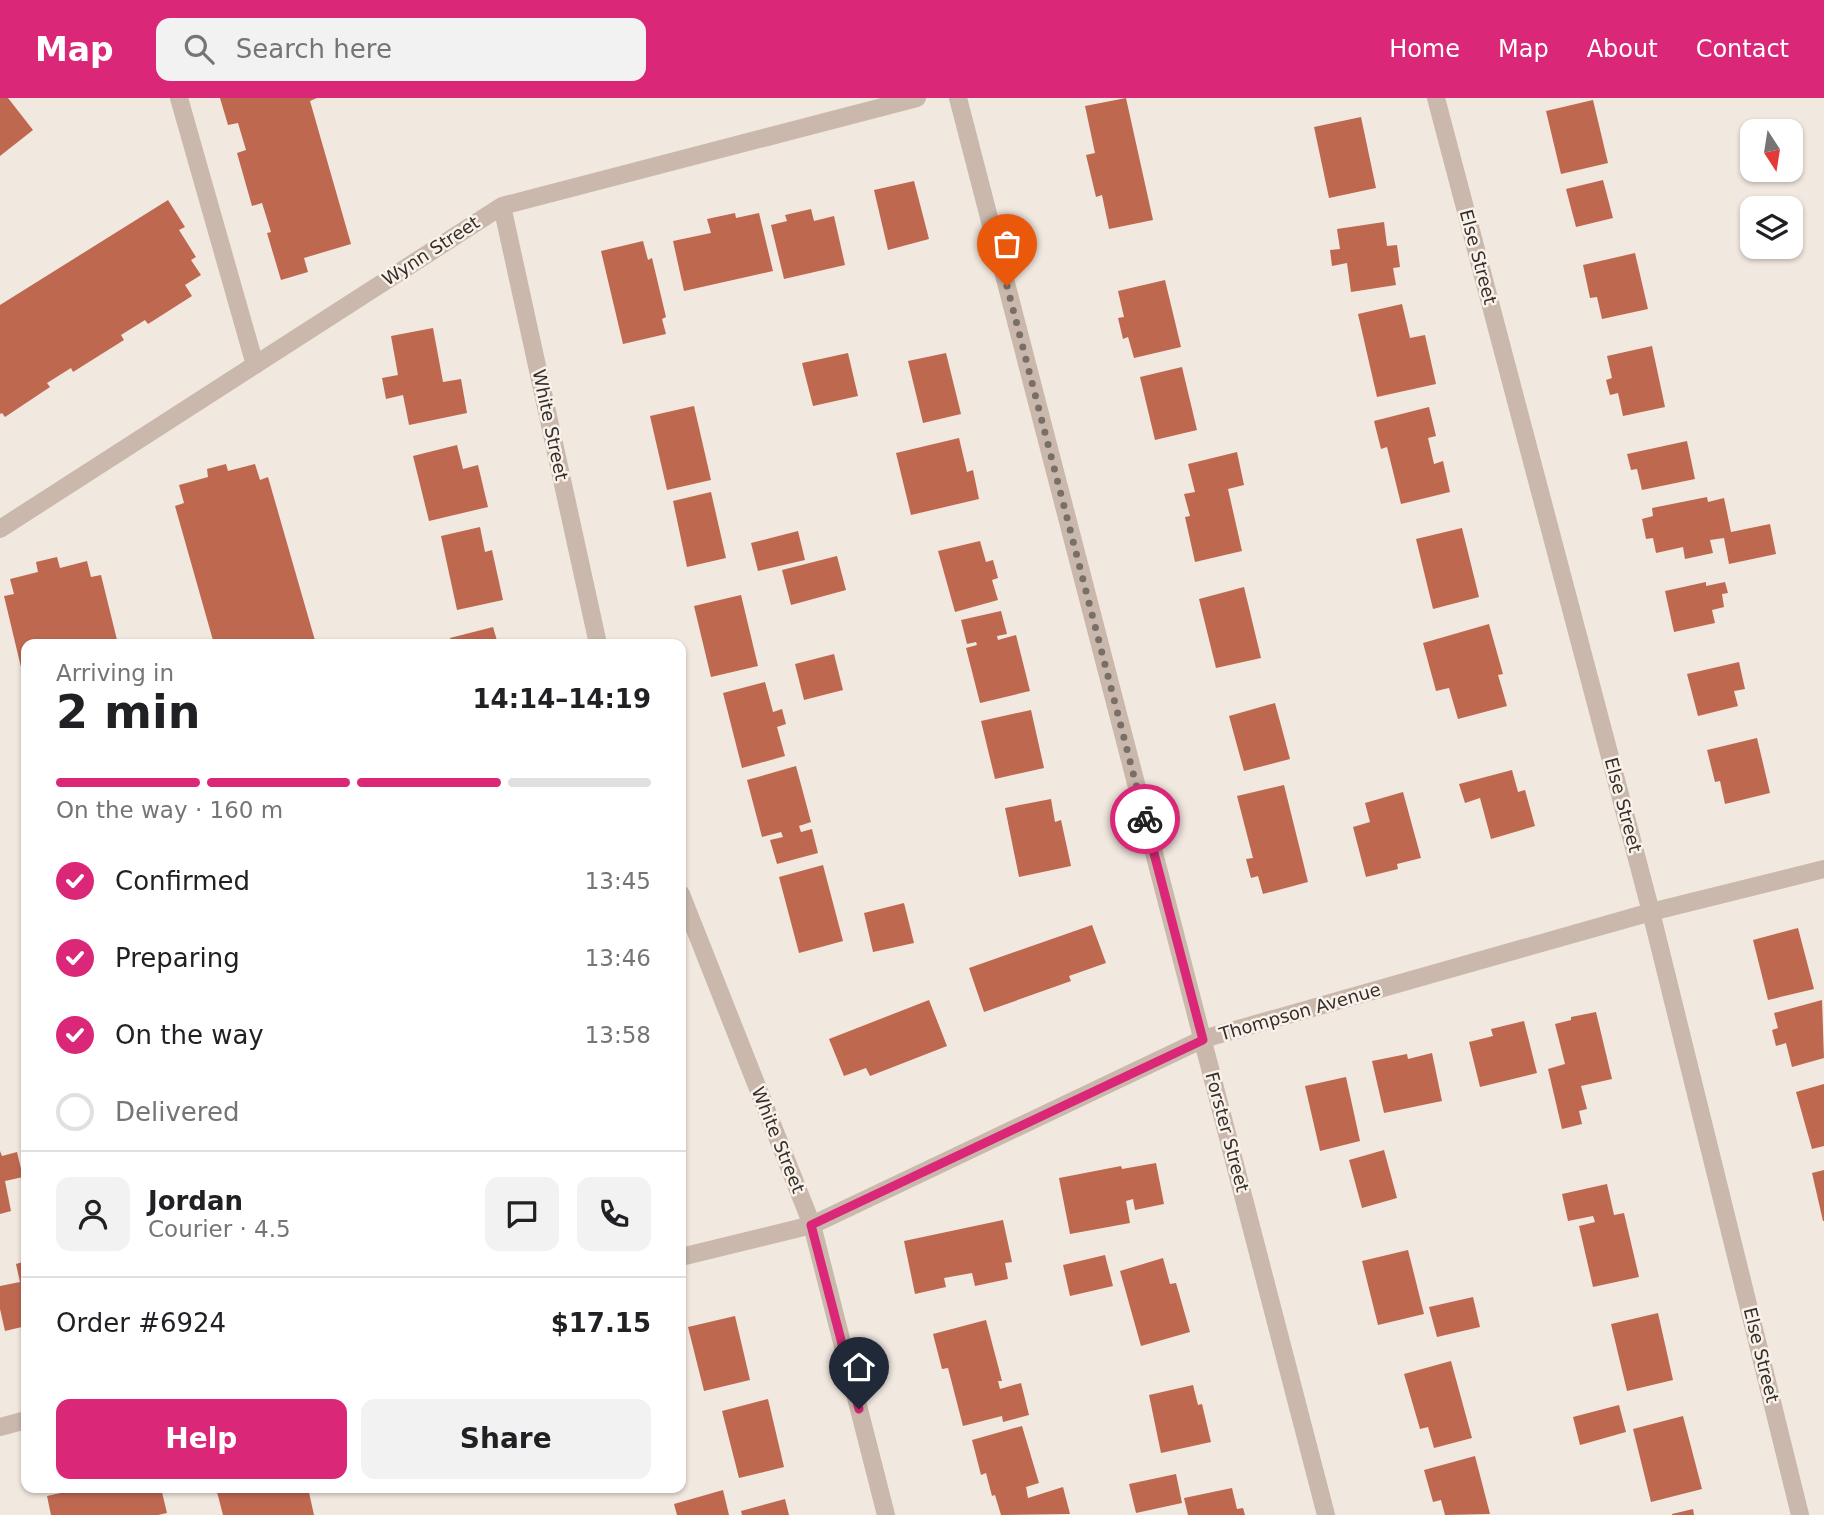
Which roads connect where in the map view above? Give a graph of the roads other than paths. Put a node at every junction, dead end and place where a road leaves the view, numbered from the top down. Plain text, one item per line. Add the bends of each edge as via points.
1 (179, 98) edge
2 (917, 98) edge
3 (958, 98) edge
4 (1436, 98) edge
5 (502, 206) junction
6 (255, 365) junction
7 (0, 529) edge
8 (597, 639) edge
9 (1824, 869) edge
10 (686, 907) edge
11 (1651, 912) junction
12 (1203, 1040) junction
13 (811, 1225) junction
14 (686, 1256) edge
15 (21, 1421) edge
16 (0, 1427) edge
17 (886, 1515) edge
18 (1326, 1515) edge
19 (1800, 1515) edge

1 - 6 street
2 - 5 street, Wynn Street
3 - 12 street, Forster Street
4 - 11 street, Else Street
5 - 6 street, Wynn Street
5 - 8 street, White Street
6 - 7 street, Wynn Street
9 - 11 street, Thompson Avenue
10 - 13 street, White Street
11 - 12 street, Thompson Avenue
11 - 19 street, Else Street
12 - 13 street, Thompson Avenue
12 - 18 street, Forster Street
13 - 14 street, Thompson Avenue
13 - 17 street, White Street
15 - 16 street

